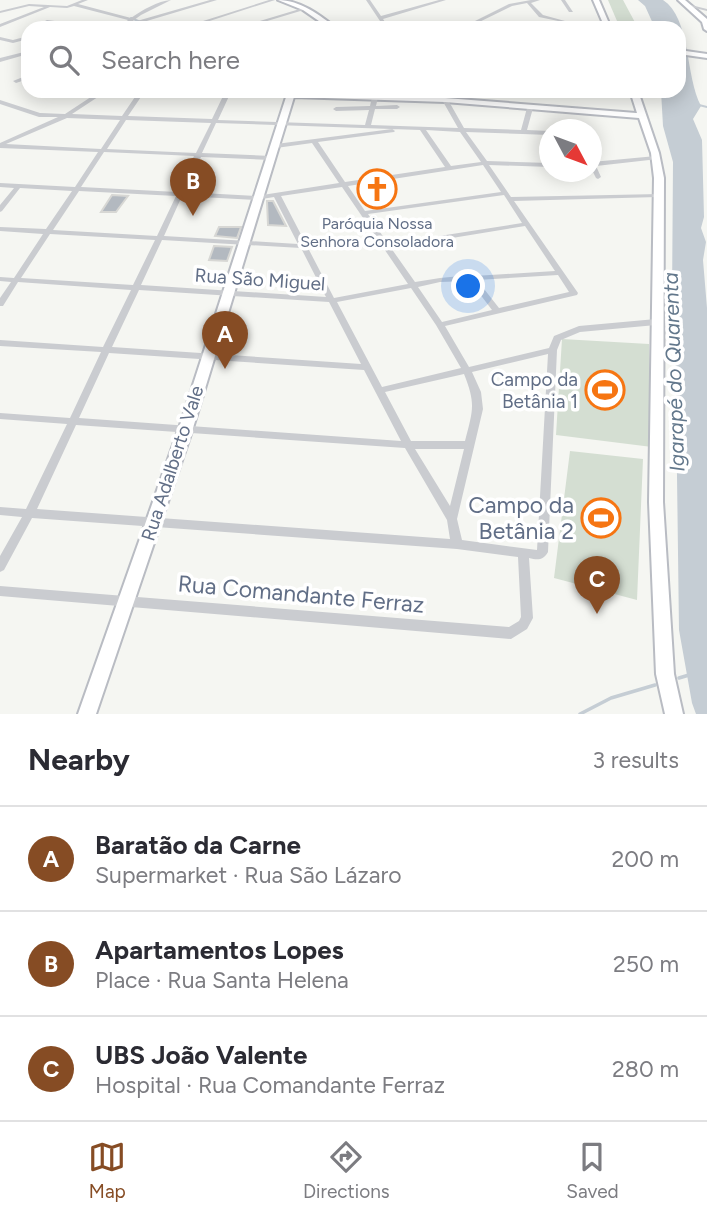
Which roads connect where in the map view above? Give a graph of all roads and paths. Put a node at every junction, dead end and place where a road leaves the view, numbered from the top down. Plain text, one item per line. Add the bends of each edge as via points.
1 (86, 0) edge
2 (169, 0) edge
3 (215, 0) edge
4 (273, 0) edge
5 (281, 0) edge
6 (368, 0) edge
7 (444, 0) edge
8 (502, 0) edge
9 (538, 0) edge
10 (563, 0) edge
11 (596, 0) edge
12 (681, 0) edge
13 (528, 2) junction
14 (75, 5) junction
15 (510, 5) junction
16 (689, 5) junction
17 (49, 6) junction
18 (305, 9) junction
19 (707, 10) edge
20 (571, 11) dead end
21 (0, 12) edge
22 (382, 20) junction
23 (134, 21) junction
24 (206, 21) edge
25 (263, 21) edge
26 (323, 21) edge
27 (371, 21) edge
28 (477, 21) edge
29 (563, 21) dead end
30 (605, 21) edge
31 (706, 23) edge
32 (3, 25) edge
33 (16, 29) dead end
34 (0, 38) edge
35 (21, 39) edge
36 (16, 41) junction
37 (21, 44) edge
38 (686, 53) edge
39 (21, 54) edge
40 (707, 56) edge
41 (0, 60) edge
42 (21, 79) edge
43 (16, 81) dead end
44 (93, 98) edge
45 (138, 98) edge
46 (225, 98) edge
47 (290, 98) edge
48 (374, 98) edge
49 (398, 98) edge
50 (637, 98) edge
51 (445, 100) junction
52 (0, 103) edge
53 (372, 107) junction
54 (397, 107) dead end
55 (530, 108) junction
56 (336, 109) dead end
57 (643, 113) junction
58 (66, 116) junction
59 (125, 118) junction
60 (213, 121) junction
61 (283, 124) junction
62 (368, 127) junction
63 (404, 128) junction
64 (422, 129) junction
65 (462, 130) junction
66 (524, 132) junction
67 (539, 132) edge
68 (315, 143) junction
69 (1, 144) edge
70 (276, 146) junction
71 (102, 151) junction
72 (199, 155) junction
73 (271, 158) junction
74 (656, 158) junction
75 (486, 163) junction
76 (602, 163) edge
77 (539, 165) edge
78 (449, 168) junction
79 (0, 185) edge
80 (19, 185) junction
81 (346, 186) junction
82 (77, 189) junction
83 (180, 192) junction
84 (659, 195) junction
85 (508, 196) junction
86 (277, 197) junction
87 (256, 198) junction
88 (0, 210) edge
89 (363, 214) junction
90 (527, 224) junction
91 (0, 229) edge
92 (49, 231) junction
93 (159, 236) junction
94 (246, 241) junction
95 (303, 246) junction
96 (386, 247) junction
97 (558, 273) junction
98 (471, 277) junction
99 (0, 279) edge
100 (16, 280) junction
101 (411, 284) junction
102 (138, 287) junction
103 (228, 292) junction
104 (334, 300) junction
105 (0, 304) edge
106 (498, 312) junction
107 (656, 322) junction
108 (440, 325) junction
109 (0, 344) edge
110 (106, 350) junction
111 (553, 350) junction
112 (206, 356) junction
113 (367, 367) junction
114 (468, 372) junction
115 (381, 390) junction
116 (0, 416) edge
117 (73, 420) junction
118 (186, 428) junction
119 (408, 445) junction
120 (470, 445) junction
121 (0, 511) edge
122 (29, 514) junction
123 (452, 519) junction
124 (153, 522) junction
125 (457, 544) junction
126 (523, 552) junction
127 (0, 567) edge
128 (0, 591) edge
129 (125, 601) junction
130 (86, 714) edge
131 (674, 714) edge

1 - 14 street
2 - 23 street
3 - 23 street
4 - 24 street
5 - 18 street
6 - 22 street
7 - 22 street
8 - 15 street
9 - 13 street
10 - 20 street
11 - 30 street
12 - 16 street
13 - 15 street
13 - 29 street via 541,16
14 - 17 street
14 - 23 street
15 - 28 street
16 - 19 street
16 - 31 street
17 - 21 street
17 - 32 street
18 - 25 street
18 - 26 street
22 - 27 street
32 - 33 street
34 - 36 street
35 - 36 street
36 - 37 street
38 - 40 street
39 - 41 street
42 - 43 street
44 - 58 street
45 - 59 street
46 - 60 street
47 - 61 street, Rua Adalberto Vale
48 - 53 street
49 - 51 street
50 - 57 street
51 - 55 street
51 - 65 street
52 - 58 street via 31,114
53 - 54 street
53 - 56 street
53 - 62 street
55 - 57 street via 628,116
55 - 66 street
57 - 74 street
58 - 59 street
58 - 69 street
59 - 60 street
59 - 71 street
60 - 61 street
60 - 72 street
61 - 62 street
61 - 70 street, Rua Adalberto Vale
62 - 63 street
63 - 64 street
63 - 68 street
64 - 65 street
64 - 78 street
65 - 66 street
65 - 75 street
66 - 67 street
68 - 70 street
68 - 81 street
69 - 71 street
70 - 73 street, Rua Adalberto Vale
71 - 72 street
71 - 82 street
72 - 73 street
72 - 83 street
73 - 87 street, Rua Adalberto Vale
74 - 76 street
74 - 84 street
75 - 77 street
75 - 78 street
75 - 85 street
78 - 81 street
79 - 80 street
80 - 82 street
80 - 88 street
81 - 86 street
81 - 89 street
82 - 83 street
82 - 92 street
83 - 87 street
83 - 93 street
84 - 85 street
84 - 107 street
85 - 89 street
85 - 90 street
86 - 87 street
86 - 95 street
87 - 94 street, Rua Adalberto Vale
89 - 96 street
90 - 96 street
90 - 97 street
91 - 92 street
92 - 93 street
92 - 100 street
93 - 94 street
93 - 102 street
94 - 95 street
94 - 103 street, Rua Adalberto Vale
95 - 104 street
96 - 101 street
97 - 98 street, Rua São Miguel
97 - 106 street via 574,293
98 - 101 street, Rua São Miguel
98 - 106 street
99 - 100 street, Rua São Miguel
100 - 102 street, Rua São Miguel
100 - 105 street
101 - 104 street, Rua São Miguel
101 - 108 street
102 - 103 street, Rua São Miguel
102 - 110 street
103 - 104 street, Rua São Miguel
103 - 112 street, Rua Adalberto Vale
104 - 113 street
106 - 108 street
107 - 111 street via 579,329 557,338
107 - 131 street via 660,612
108 - 114 street
109 - 110 street
110 - 112 street
110 - 117 street
111 - 114 street
111 - 126 street via 542,552
112 - 113 street
112 - 118 street, Rua Adalberto Vale
113 - 115 street
114 - 115 street
114 - 120 street via 478,409
115 - 119 street
116 - 117 street
117 - 118 street
117 - 122 street
118 - 119 street
118 - 124 street, Rua Adalberto Vale
119 - 120 street
119 - 123 street
120 - 123 street
121 - 122 street
122 - 124 street
122 - 127 street
123 - 125 street
124 - 125 street
124 - 129 street, Rua Adalberto Vale
125 - 126 street
126 - 129 street, Rua Comandante Ferraz via 527,618 511,633
128 - 129 street, Rua Comandante Ferraz
129 - 130 street, Rua Adalberto Vale

